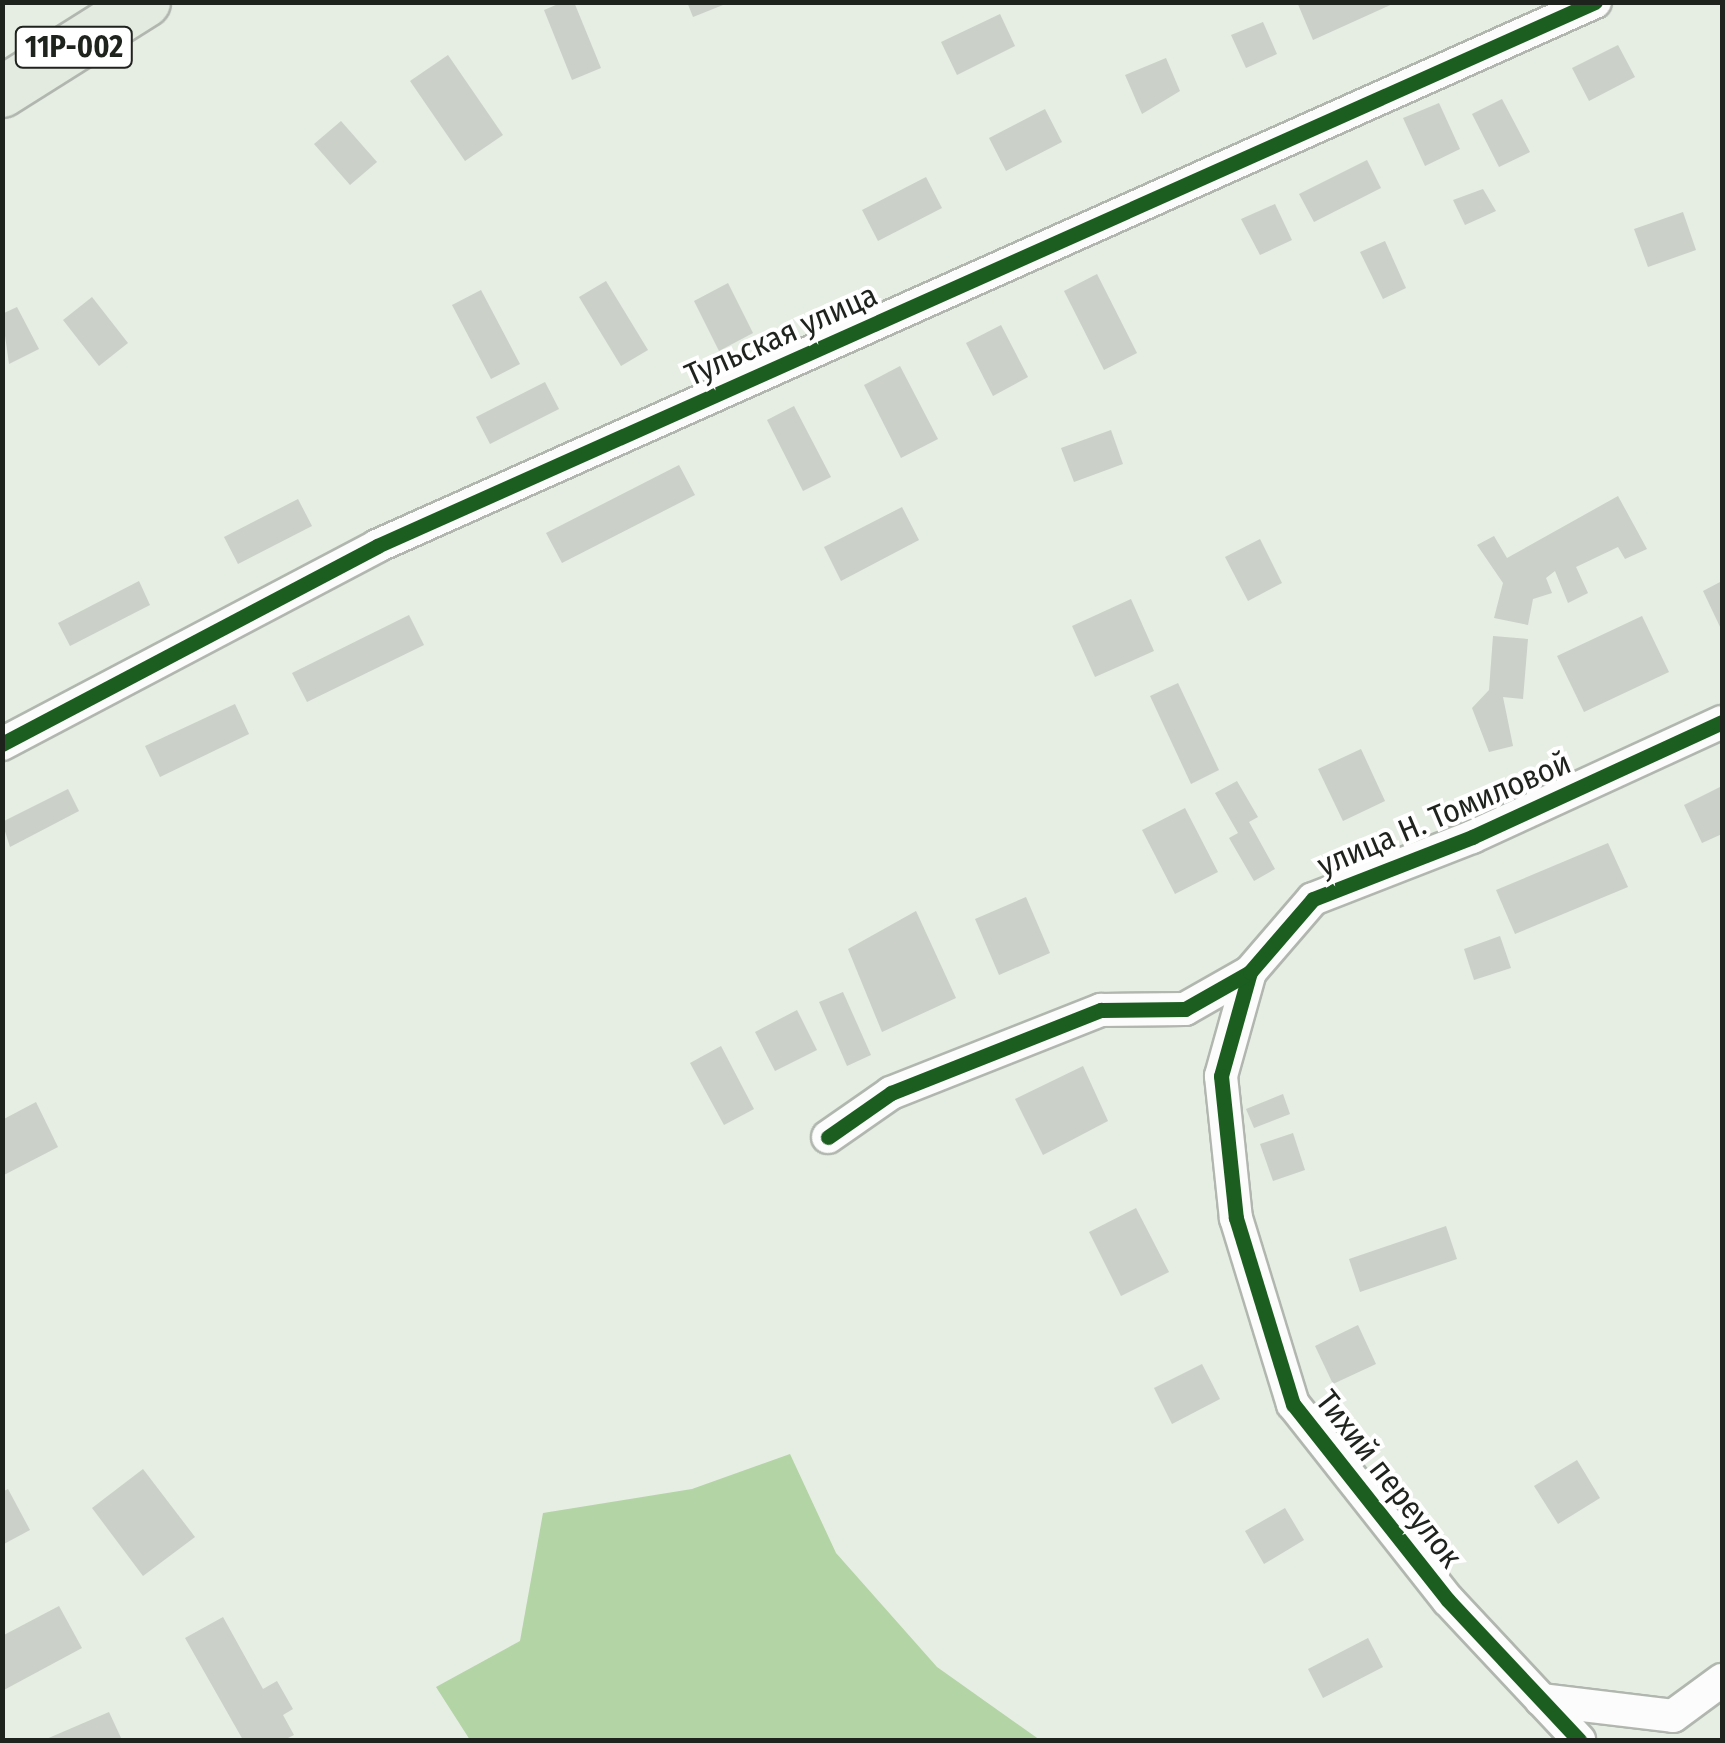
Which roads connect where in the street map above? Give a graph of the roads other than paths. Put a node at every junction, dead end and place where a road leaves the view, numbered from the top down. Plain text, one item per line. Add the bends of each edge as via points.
1 (145, 2) edge
2 (1595, 2) edge
3 (2, 92) edge
4 (1722, 722) edge
5 (2, 744) edge
6 (1250, 972) junction
7 (828, 1137) dead end
8 (1722, 1680) edge
9 (1541, 1700) junction
10 (1579, 1740) edge

1 - 3 main road, 11Р-002
2 - 5 street, Тульская улица via 378,546
4 - 6 street, улица Н. Томиловой via 1472,837 1313,899
6 - 7 street, улица Н. Томиловой via 1186,1009 1101,1010 891,1092
6 - 9 street, Тихий переулок via 1221,1076 1236,1218 1293,1404 1448,1600
8 - 9 street via 1673,1716
9 - 10 street, Тихий переулок

